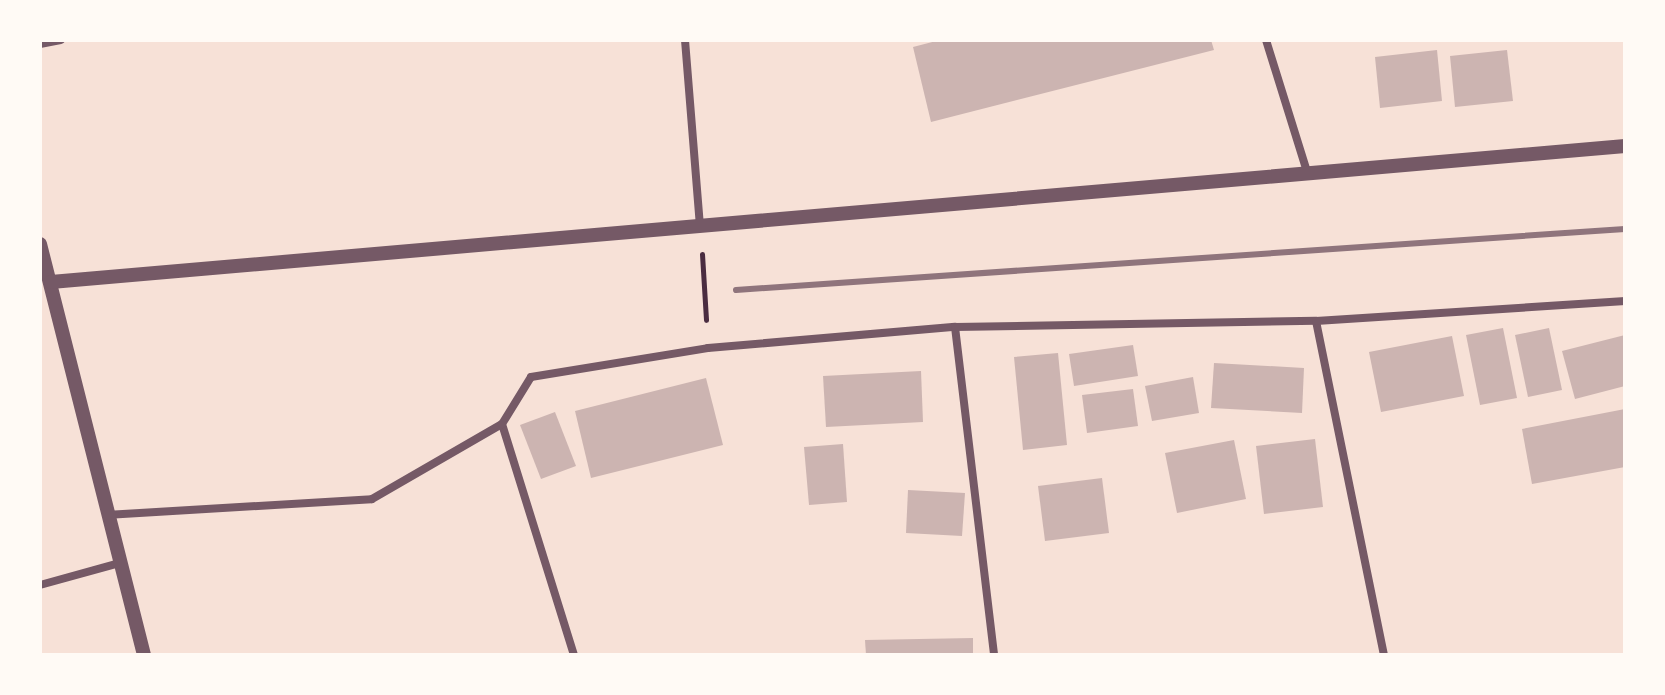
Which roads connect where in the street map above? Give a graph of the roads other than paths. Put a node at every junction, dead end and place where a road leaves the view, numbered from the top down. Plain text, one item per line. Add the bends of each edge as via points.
1 (61, 40) edge
2 (685, 40) edge
3 (1266, 40) edge
4 (40, 44) edge
5 (1625, 146) edge
6 (1307, 172) junction
7 (700, 225) junction
8 (40, 244) edge
9 (51, 282) junction
10 (1625, 301) edge
11 (1316, 321) junction
12 (955, 327) junction
13 (502, 424) junction
14 (106, 515) junction
15 (120, 563) junction
16 (40, 585) edge
17 (144, 655) edge
18 (574, 655) edge
19 (994, 655) edge
20 (1384, 655) edge

1 - 4 street
2 - 7 street
3 - 6 street
5 - 6 street
6 - 7 street
7 - 9 street
8 - 9 street
9 - 14 street
10 - 11 street
11 - 12 street
11 - 20 street
12 - 13 street via 708,348 531,377
12 - 19 street
13 - 14 street via 372,499
13 - 18 street
14 - 15 street
15 - 16 street
15 - 17 street

